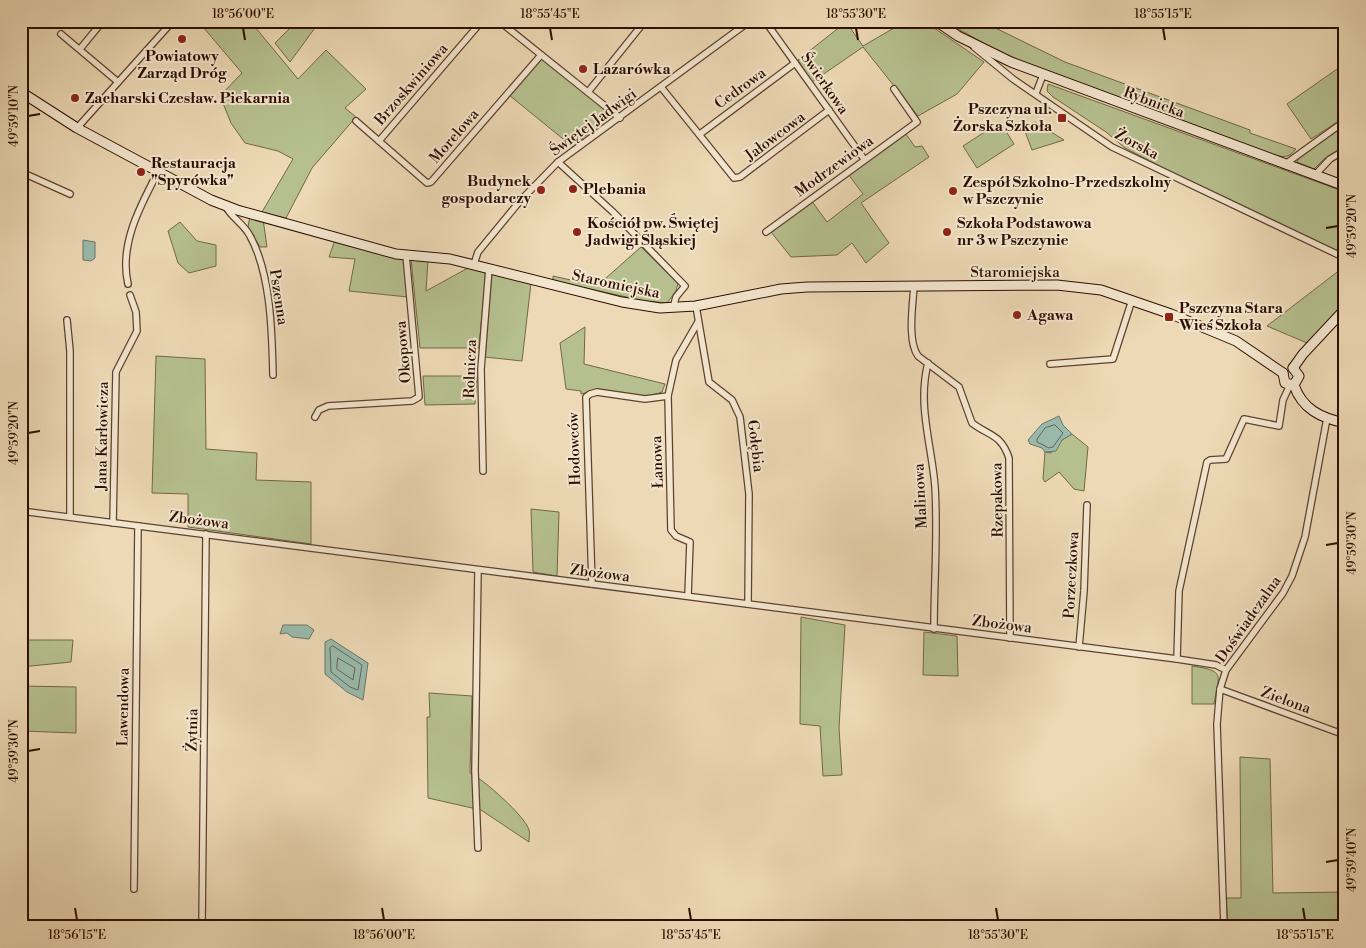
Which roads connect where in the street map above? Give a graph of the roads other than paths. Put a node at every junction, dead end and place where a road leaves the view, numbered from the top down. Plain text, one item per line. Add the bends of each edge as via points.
1 (103, 21) edge
2 (174, 21) edge
3 (482, 21) edge
4 (499, 21) edge
5 (645, 21) edge
6 (750, 21) edge
7 (765, 21) edge
8 (936, 21) edge
9 (61, 34) dead end
10 (958, 36) junction
11 (80, 49) junction
12 (541, 55) junction
13 (795, 63) junction
14 (1043, 75) junction
15 (118, 82) junction
16 (661, 87) junction
17 (894, 89) dead end
18 (21, 92) edge
19 (588, 92) junction
20 (1036, 93) junction
21 (829, 110) junction
22 (620, 118) junction
23 (356, 121) dead end
24 (1345, 121) edge
25 (78, 128) junction
26 (700, 134) junction
27 (379, 141) junction
28 (1345, 150) edge
29 (864, 159) junction
30 (558, 162) junction
31 (1284, 164) junction
32 (21, 172) edge
33 (158, 172) junction
34 (1315, 175) junction
35 (1345, 186) edge
36 (70, 194) dead end
37 (226, 206) junction
38 (250, 214) junction
39 (245, 226) junction
40 (766, 232) dead end
41 (406, 255) junction
42 (1345, 258) edge
43 (474, 264) junction
44 (489, 268) junction
45 (128, 284) dead end
46 (914, 286) junction
47 (130, 295) dead end
48 (1132, 300) junction
49 (696, 306) junction
50 (673, 308) junction
51 (1345, 310) edge
52 (68, 320) dead end
53 (698, 322) junction
54 (928, 363) junction
55 (1050, 364) dead end
56 (1293, 368) junction
57 (1283, 373) junction
58 (273, 375) dead end
59 (1292, 385) junction
60 (668, 396) junction
61 (314, 417) dead end
62 (1327, 418) junction
63 (1345, 423) edge
64 (482, 471) dead end
65 (1087, 505) dead end
66 (21, 511) edge
67 (70, 518) junction
68 (113, 523) junction
69 (138, 526) junction
70 (206, 534) junction
71 (478, 570) junction
72 (592, 584) junction
73 (688, 596) junction
74 (748, 604) junction
75 (934, 628) junction
76 (1010, 638) junction
77 (1079, 647) junction
78 (1177, 659) junction
79 (1226, 670) junction
80 (1220, 689) junction
81 (1345, 735) edge
82 (478, 848) dead end
83 (134, 889) dead end
84 (202, 927) edge
85 (1224, 927) edge

1 - 11 street
2 - 15 street
3 - 27 street, Brzoskwiniowa
4 - 12 street
5 - 19 street
6 - 16 street, Świętej Jadwigi
7 - 13 street, Świerkowa
8 - 10 street, Żorska
9 - 11 street
10 - 14 street, Rybnicka
10 - 20 street, Żorska
11 - 15 street
12 - 19 street
12 - 27 street, Morelowa via 431,182 427,183
13 - 21 street, Świerkowa
13 - 26 street, Cedrowa
14 - 20 street
14 - 31 street, Rybnicka
15 - 25 street
16 - 22 street, Świętej Jadwigi
16 - 26 street
17 - 29 street, Modrzewiowa via 917,122
18 - 25 street, Staromiejska
19 - 22 street
20 - 42 street, Żorska via 1112,147
21 - 26 street, Jałowcowa via 740,177 734,178
21 - 29 street, Świerkowa
22 - 30 street, Świętej Jadwigi
23 - 27 street, Morelowa
24 - 31 street
25 - 33 street, Staromiejska
28 - 34 street via 1330,159
29 - 40 street, Modrzewiowa
30 - 43 street, Świętej Jadwigi via 478,252
30 - 50 street via 613,212 685,286 676,297
31 - 34 street, Rybnicka
32 - 36 street
33 - 37 street, Staromiejska
33 - 45 street via 132,226 126,272
34 - 35 street, Rybnicka
37 - 38 street, Staromiejska
37 - 39 street, Pszenna
38 - 39 street
38 - 41 street, Staromiejska
39 - 58 street, Pszenna via 263,273 272,335
41 - 43 street, Staromiejska
41 - 61 street, Okopowa via 419,397 412,401 328,406
43 - 44 street, Staromiejska
44 - 50 street, Staromiejska via 637,305
44 - 64 street, Rolnicza via 481,369
46 - 48 street, Staromiejska via 1057,285 1096,289
46 - 49 street, Staromiejska via 781,289
46 - 54 street, Rzepakowa via 912,344 918,356
47 - 68 street, Jana Karłowicza via 136,312 137,331 116,372
48 - 55 street via 1113,359
48 - 57 street, Staromiejska via 1236,341
49 - 50 street, Staromiejska
49 - 53 street, Gołębia
51 - 56 street
52 - 67 street
53 - 60 street, Łanowa via 676,360
53 - 74 street, Gołębia via 709,382 732,400 740,417 749,494
54 - 75 street, Malinowa via 923,402 935,490
54 - 76 street, Rzepakowa via 959,387 972,423 997,437 1009,458
56 - 57 street
56 - 59 street via 1299,376
57 - 59 street via 1283,381
59 - 62 street via 1304,403
59 - 78 street via 1283,400 1279,426 1244,419 1226,460 1207,462 1177,602
60 - 72 street, Hodowców via 645,399 596,392 586,398
60 - 73 street, Łanowa via 671,530 690,542
62 - 63 street
62 - 79 street, Doświadczalna via 1305,537 1292,576
65 - 77 street, Porzeczkowa
66 - 67 street, Zbożowa
67 - 68 street, Zbożowa
68 - 69 street, Zbożowa
69 - 70 street, Zbożowa
69 - 83 street, Lawendowa
70 - 71 street, Zbożowa
70 - 84 street, Żytnia
71 - 72 street, Zbożowa
71 - 82 street via 475,772
72 - 73 street, Zbożowa
73 - 74 street, Zbożowa
74 - 75 street, Zbożowa
75 - 76 street, Zbożowa
76 - 77 street, Zbożowa
77 - 78 street, Zbożowa
78 - 79 street, Zbożowa via 1216,665
79 - 80 street, Doświadczalna
80 - 81 street, Zielona
80 - 85 street, Doświadczalna via 1217,724

